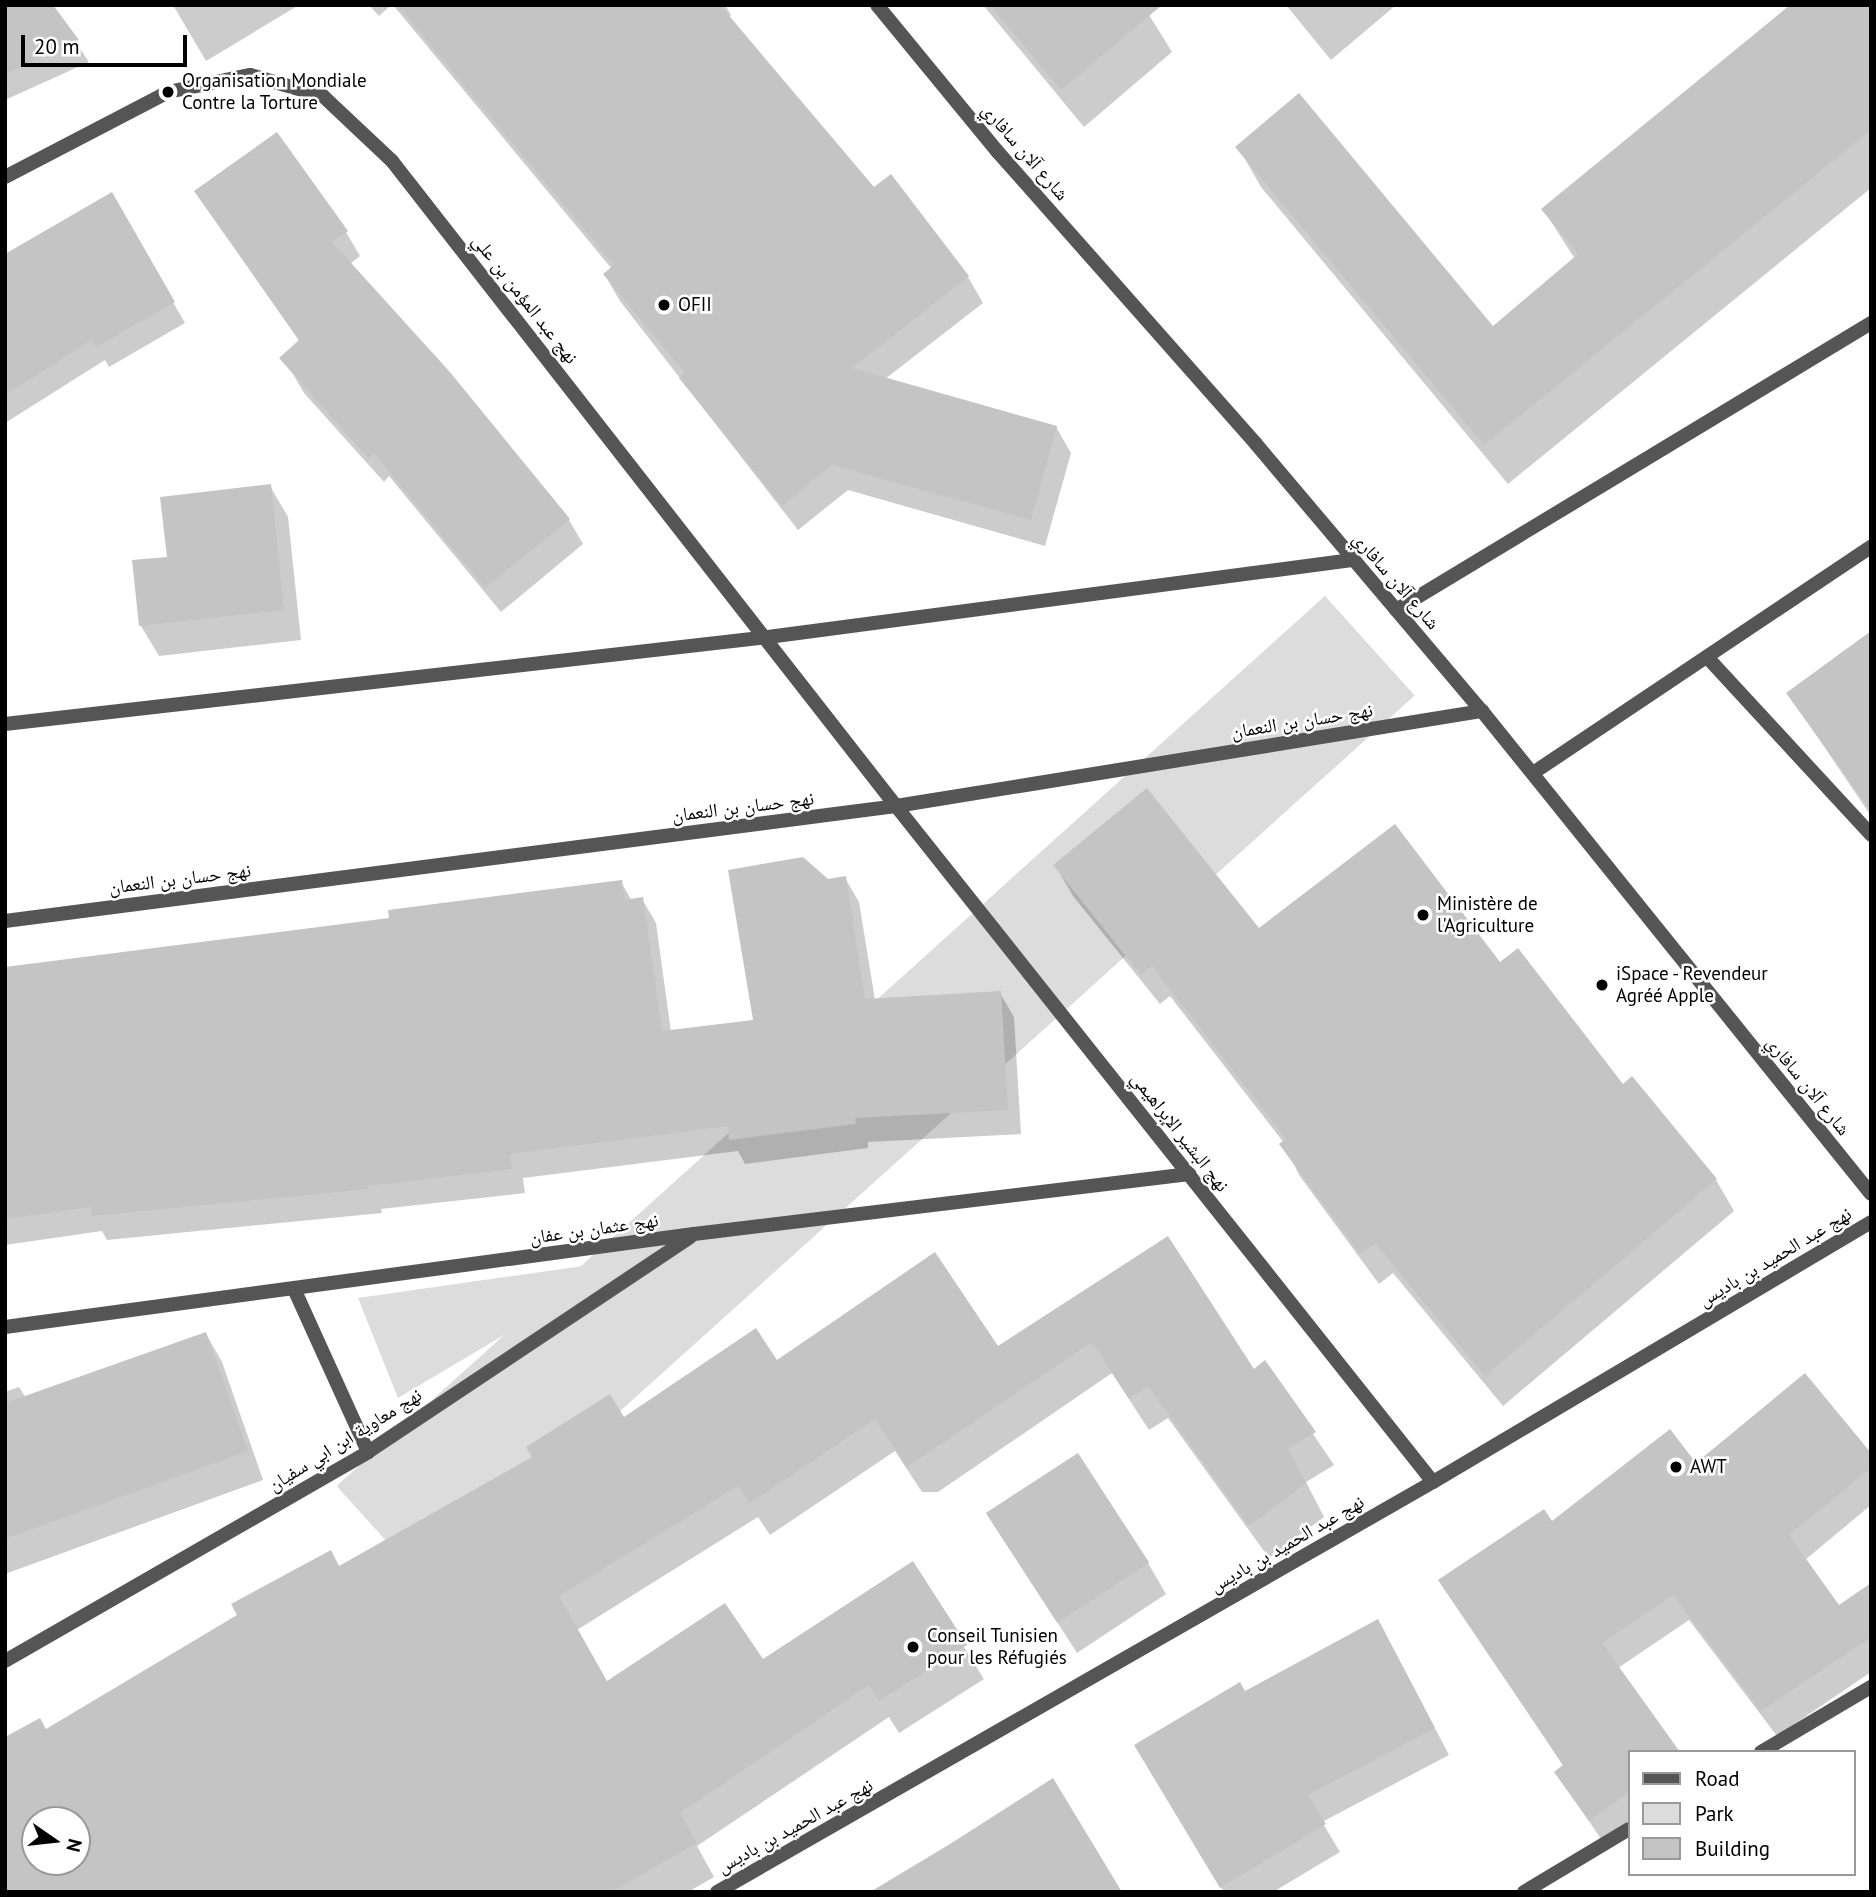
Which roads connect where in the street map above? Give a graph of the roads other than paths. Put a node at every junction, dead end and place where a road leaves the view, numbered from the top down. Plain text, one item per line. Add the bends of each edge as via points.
1 (877, 5) edge
2 (5, 177) edge
3 (1871, 323) edge
4 (1871, 547) edge
5 (1352, 560) junction
6 (1396, 610) junction
7 (768, 638) junction
8 (1707, 657) junction
9 (1482, 711) junction
10 (5, 724) edge
11 (1533, 774) junction
12 (896, 806) junction
13 (1871, 835) edge
14 (5, 921) edge
15 (1189, 1174) junction
16 (1871, 1194) edge
17 (1871, 1222) edge
18 (694, 1234) junction
19 (295, 1290) junction
20 (5, 1327) edge
21 (368, 1452) junction
22 (1433, 1482) junction
23 (5, 1661) edge
24 (1871, 1687) edge
25 (1764, 1750) edge
26 (1628, 1830) edge
27 (717, 1892) edge
28 (1524, 1892) edge

1 - 5 street, شارع آلان سافاري
2 - 7 street, نهج عبد المؤمن بن علي via 168,92 250,75 323,96 392,161
3 - 6 street
4 - 8 street
5 - 6 street, شارع آلان سافاري
5 - 7 street
6 - 9 street, شارع آلان سافاري
7 - 10 street
7 - 12 street, نهج عبد المؤمن بن علي
8 - 11 street
8 - 13 street
9 - 11 street, شارع آلان سافاري
9 - 12 street, نهج حسان بن النعمان
11 - 16 street, شارع آلان سافاري
12 - 14 street, نهج حسان بن النعمان
12 - 15 street, نهج البشير الإبراهيمي
15 - 18 street, نهج عثمان بن عفان
15 - 22 street, نهج البشير الإبراهيمي
17 - 22 street, نهج عبد الحميد بن باديس
18 - 19 street, نهج عثمان بن عفان
18 - 21 street, نهج معاوية ابن ابي سفيان
19 - 20 street, نهج عثمان بن عفان
19 - 21 street
21 - 23 street, نهج معاوية ابن ابي سفيان
22 - 27 street, نهج عبد الحميد بن باديس
24 - 25 street
26 - 28 street

